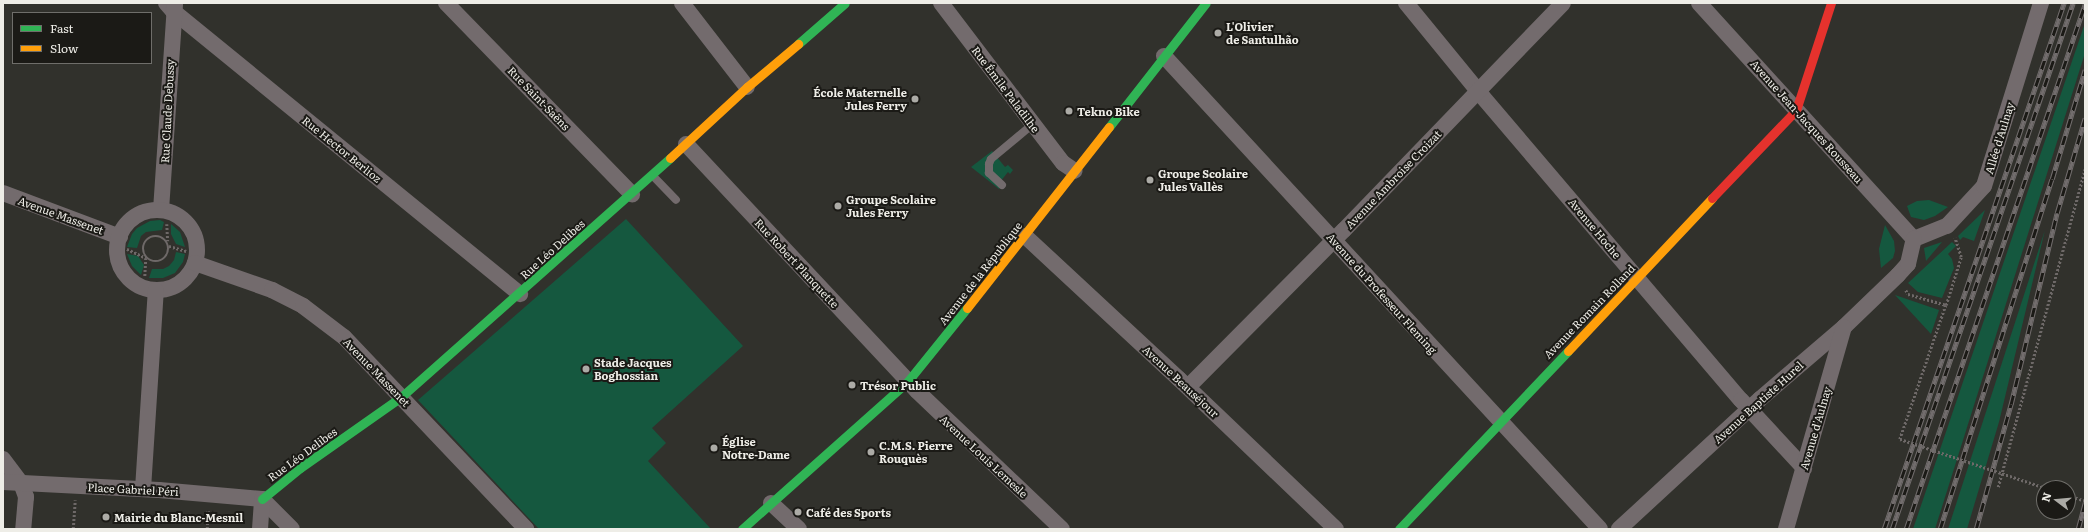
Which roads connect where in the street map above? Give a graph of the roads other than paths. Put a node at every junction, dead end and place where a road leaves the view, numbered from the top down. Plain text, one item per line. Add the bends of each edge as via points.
1 (446, 3) edge
2 (682, 3) edge
3 (845, 3) edge
4 (941, 3) edge
5 (1406, 3) edge
6 (1563, 3) edge
7 (1699, 3) edge
8 (1831, 3) edge
9 (2041, 3) edge
10 (1201, 5) edge
11 (172, 6) edge
12 (1164, 56) junction
13 (747, 87) junction
14 (1478, 91) junction
15 (1796, 110) junction
16 (1033, 124) junction
17 (686, 144) junction
18 (1075, 171) junction
19 (652, 175) junction
20 (1002, 185) dead end
21 (3, 194) edge
22 (632, 194) junction
23 (676, 200) dead end
24 (164, 216) junction
25 (1025, 236) junction
26 (1914, 239) junction
27 (1334, 240) junction
28 (124, 243) junction
29 (190, 257) junction
30 (1637, 277) junction
31 (156, 290) junction
32 (520, 294) junction
33 (1844, 327) junction
34 (908, 381) junction
35 (1188, 387) junction
36 (401, 397) junction
37 (1749, 409) junction
38 (1500, 422) junction
39 (3, 459) edge
40 (1804, 468) junction
41 (3, 482) edge
42 (21, 483) junction
43 (144, 489) junction
44 (262, 499) junction
45 (771, 503) junction
46 (23, 529) edge
47 (260, 529) edge
48 (292, 529) edge
49 (526, 529) edge
50 (742, 529) edge
51 (799, 529) edge
52 (1062, 529) edge
53 (1336, 529) edge
54 (1399, 529) edge
55 (1600, 529) edge
56 (1619, 529) edge
57 (1786, 529) edge

1 - 22 street, Rue Saint-Saëns
2 - 13 street
3 - 13 street, Rue Léo Delibes
4 - 16 street, Rue Émile Paladilhe
5 - 14 street, Avenue Hoche
6 - 14 street, Avenue Ambroise Croizat
7 - 15 street, Avenue Jean-Jacques Rousseau
8 - 15 street
9 - 26 street, Allée d'Aulnay via 1984,186 1947,226
10 - 12 street, Avenue de la République
11 - 24 street, Rue Claude Debussy
11 - 32 street, Rue Hector Berlioz
12 - 18 street, Avenue de la République
12 - 27 street, Avenue du Professeur Fleming
13 - 17 street, Rue Léo Delibes
14 - 27 street, Avenue Ambroise Croizat
14 - 30 street, Avenue Hoche
15 - 26 street, Avenue Jean-Jacques Rousseau
15 - 30 street, Avenue Romain Rolland
16 - 18 street, Rue Émile Paladilhe via 1063,163
16 - 20 lane via 988,164 989,173
17 - 19 street, Rue Léo Delibes
17 - 34 street, Rue Robert Planquette
18 - 25 street, Avenue de la République
19 - 22 street, Rue Léo Delibes
19 - 23 lane
21 - 28 street, Avenue Massenet
22 - 32 street, Rue Léo Delibes
24 - 28 street via 148,211 136,216 126,225
24 - 29 street via 178,216 193,232 196,242
25 - 34 street, Avenue de la République
25 - 35 street, Avenue Beauséjour
26 - 33 street, Avenue Baptiste Hurel via 1908,264
27 - 35 street, Avenue Ambroise Croizat
27 - 38 street, Avenue du Professeur Fleming
28 - 31 street via 118,254 120,265 126,275 144,288
29 - 31 street via 190,272 179,284
29 - 36 street, Avenue Massenet via 272,290 303,306 344,337
30 - 37 street, Avenue Hoche
30 - 38 street, Avenue Romain Rolland
31 - 43 street
32 - 36 street, Rue Léo Delibes
33 - 37 street, Avenue Baptiste Hurel
33 - 40 street, Avenue d'Aulnay
34 - 45 street, Avenue de la République
34 - 52 street, Avenue Louis Lemesle
35 - 53 street, Avenue Beauséjour
36 - 44 street, Rue Léo Delibes
36 - 49 street, Avenue Massenet
37 - 40 street, Avenue Hoche
37 - 56 street, Avenue Baptiste Hurel
38 - 54 street, Avenue Romain Rolland
38 - 55 street, Avenue du Professeur Fleming
39 - 42 street
40 - 57 street, Avenue d'Aulnay
41 - 42 street, Place Gabriel Péri
42 - 43 street, Place Gabriel Péri
42 - 46 street via 26,497
43 - 44 street, Place Gabriel Péri
44 - 47 street
44 - 48 street
45 - 50 street, Avenue de la République
45 - 51 street

